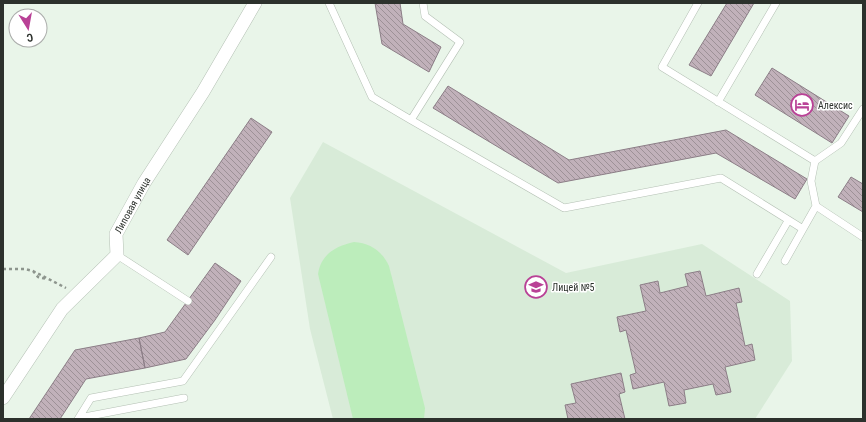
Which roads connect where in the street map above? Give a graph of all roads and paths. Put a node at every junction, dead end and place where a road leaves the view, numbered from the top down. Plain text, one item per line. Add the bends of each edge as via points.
1 (255, 3) edge
2 (329, 3) edge
3 (423, 3) edge
4 (698, 3) edge
5 (776, 3) edge
6 (718, 102) junction
7 (863, 109) edge
8 (411, 120) junction
9 (815, 161) junction
10 (816, 206) junction
11 (788, 221) junction
12 (803, 229) junction
13 (863, 237) edge
14 (117, 255) junction
15 (271, 257) dead end
16 (785, 261) dead end
17 (3, 269) edge
18 (33, 271) junction
19 (757, 274) dead end
20 (48, 279) junction
21 (77, 295) junction
22 (188, 301) dead end
23 (215, 320) dead end
24 (222, 324) junction
25 (3, 398) edge
26 (184, 398) dead end
27 (78, 418) edge

1 - 14 street, Липовая улица via 123,221 116,234
2 - 8 lane via 372,97
3 - 8 lane via 425,16 460,42
4 - 6 lane via 662,67
5 - 6 lane
6 - 9 lane
7 - 9 lane via 841,143
8 - 11 lane via 564,208 721,178
9 - 10 lane via 811,181
10 - 12 lane
10 - 13 lane
11 - 12 lane
11 - 19 lane
12 - 16 lane
14 - 21 street
14 - 22 lane
15 - 24 lane
17 - 18 path
18 - 20 path
18 - 20 path via 38,277
20 - 21 path
21 - 25 street via 62,309
23 - 24 lane
24 - 27 lane via 183,381 91,398
26 - 27 lane

